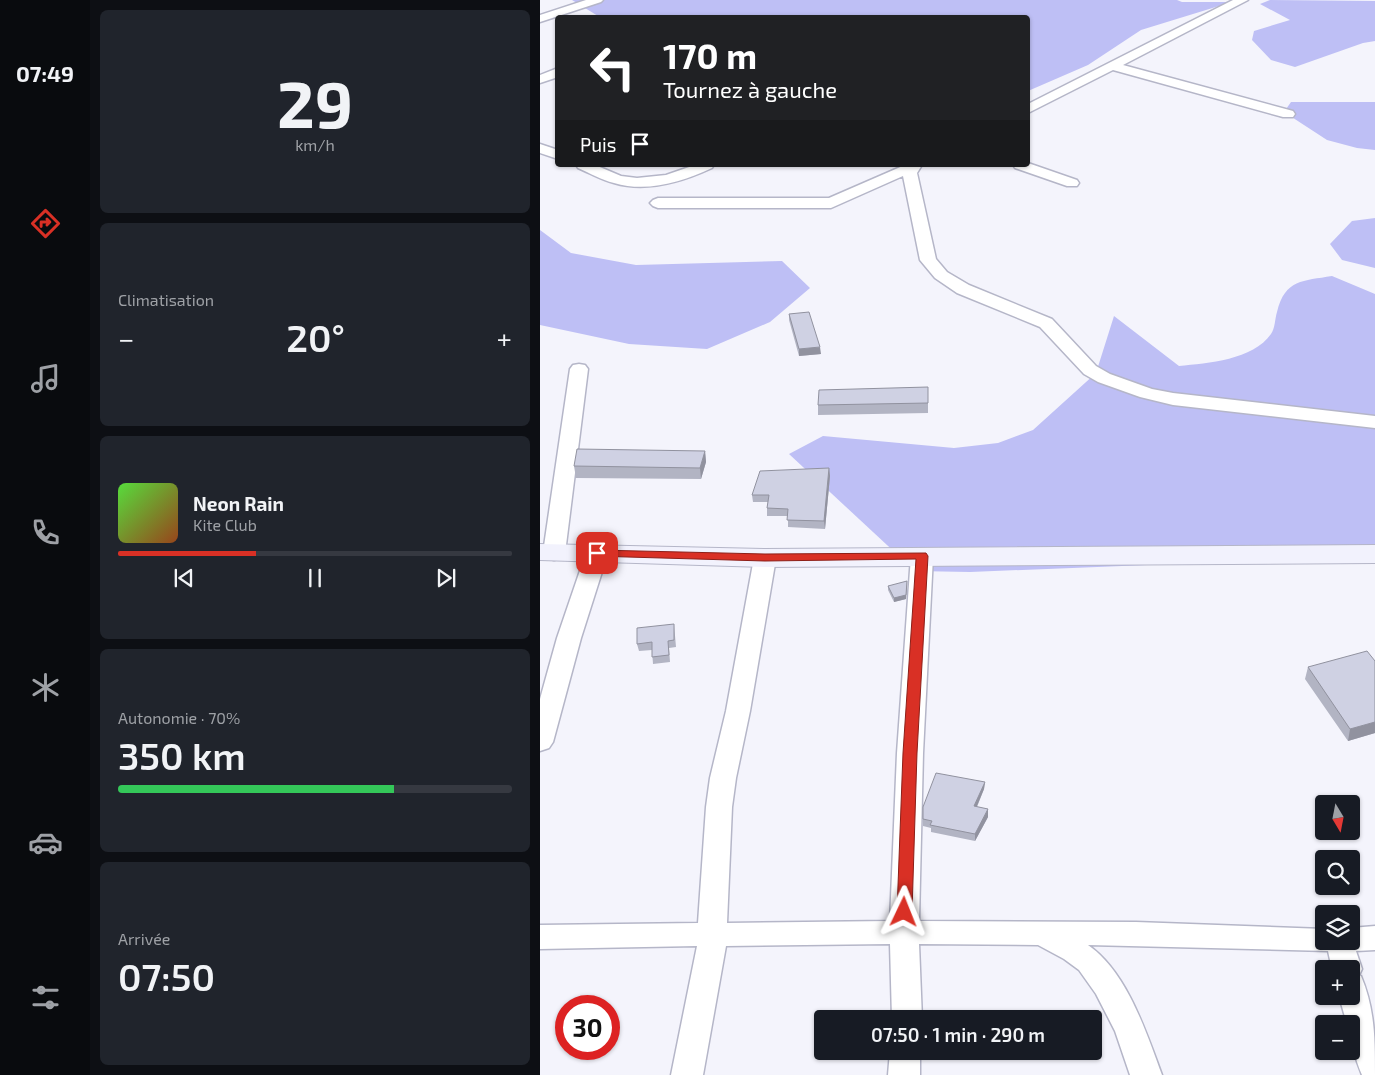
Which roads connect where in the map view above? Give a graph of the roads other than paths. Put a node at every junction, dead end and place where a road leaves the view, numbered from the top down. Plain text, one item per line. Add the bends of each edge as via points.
1 (597, 0) edge
2 (1242, 0) edge
3 (559, 15) edge
4 (555, 16) edge
5 (540, 19) edge
6 (1112, 66) junction
7 (555, 73) edge
8 (540, 78) edge
9 (1030, 108) edge
10 (1288, 114) dead end
11 (555, 142) edge
12 (540, 147) edge
13 (555, 154) edge
14 (588, 167) edge
15 (703, 167) edge
16 (911, 167) edge
17 (913, 167) edge
18 (1026, 167) edge
19 (1072, 183) dead end
20 (658, 203) dead end
21 (579, 369) dead end
22 (1375, 422) edge
23 (547, 552) edge
24 (597, 553) junction
25 (1375, 554) edge
26 (922, 556) junction
27 (765, 558) junction
28 (540, 742) edge
29 (904, 932) junction
30 (712, 934) junction
31 (1042, 934) junction
32 (540, 937) edge
33 (1375, 938) edge
34 (1360, 939) edge
35 (1315, 941) edge
36 (1357, 1005) edge
37 (907, 1010) edge
38 (905, 1060) edge
39 (1375, 1069) edge
40 (687, 1075) edge
41 (904, 1075) edge
42 (1146, 1075) edge

1 - 3 street
2 - 6 street
4 - 5 street
6 - 9 street
6 - 10 street
7 - 8 street
11 - 12 street
12 - 13 street
14 - 15 street via 626,182 654,182
16 - 20 street via 831,203
17 - 22 street via 910,173 928,260 941,275 963,290 1046,323 1090,370 1104,378 1173,399
18 - 19 street
21 - 23 street
23 - 24 main road
24 - 27 main road
24 - 28 street
25 - 26 main road
26 - 27 main road
26 - 29 street via 910,753
27 - 30 street via 723,778
29 - 30 street
29 - 31 street
29 - 37 street
30 - 32 street
30 - 40 street
31 - 35 street
31 - 42 street via 1070,948 1091,964 1131,1031
33 - 34 street
36 - 39 street
38 - 41 street

